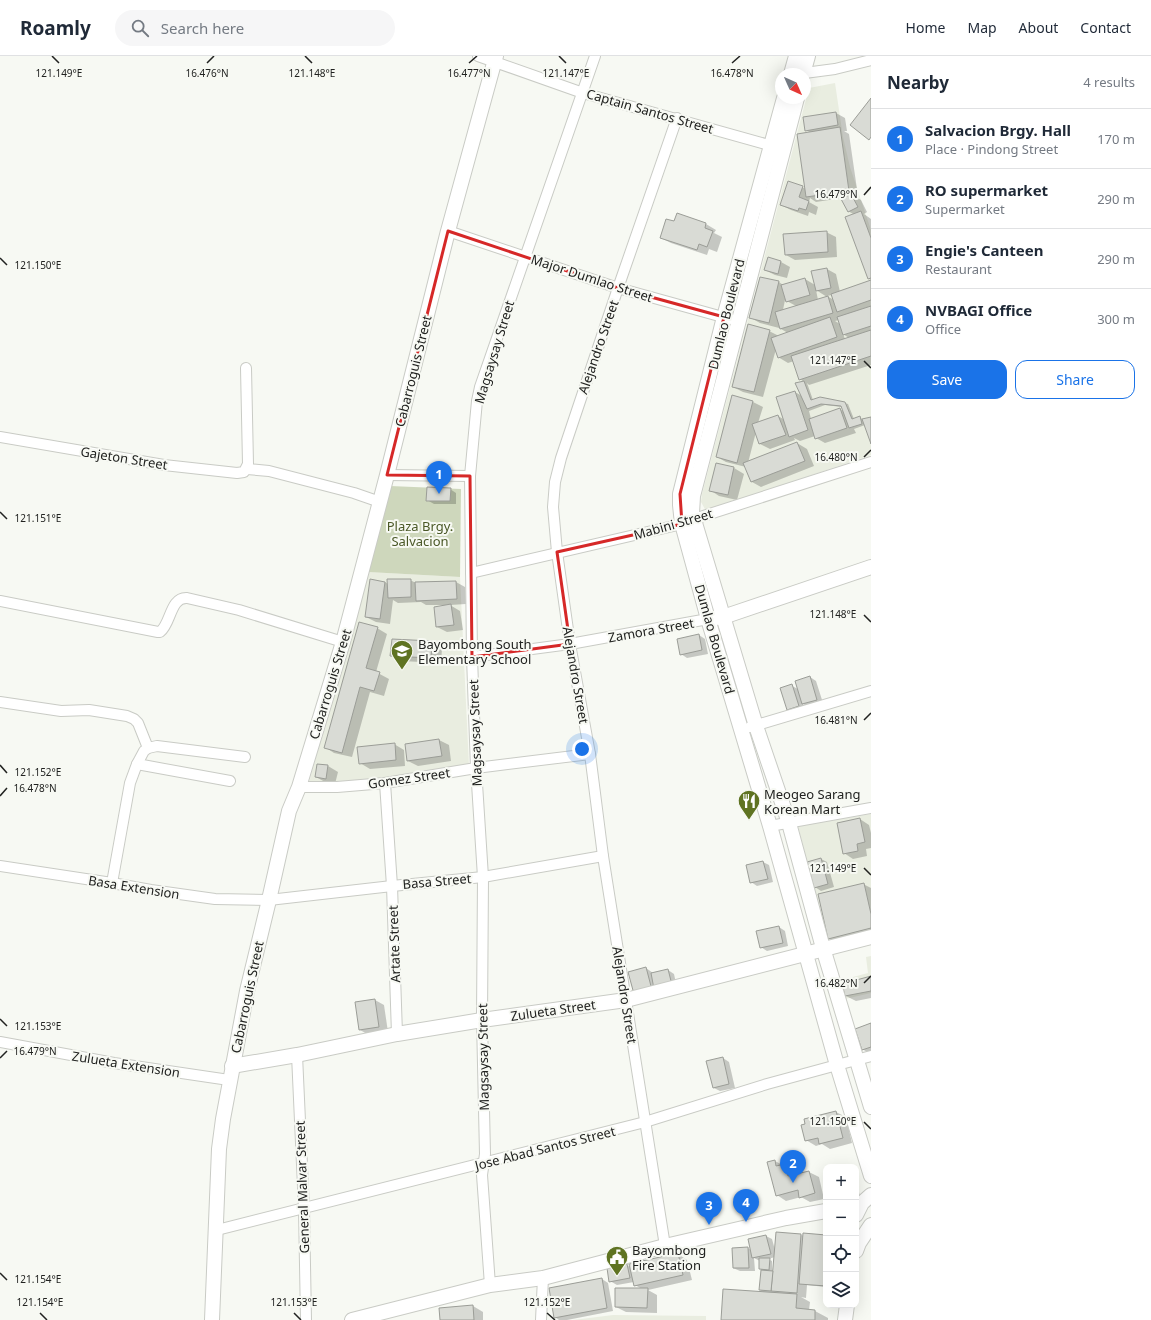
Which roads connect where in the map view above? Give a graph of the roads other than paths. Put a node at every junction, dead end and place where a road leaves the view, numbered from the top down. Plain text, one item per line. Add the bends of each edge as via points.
1 (478, 56) edge
2 (595, 56) edge
3 (796, 56) edge
4 (808, 56) edge
5 (496, 59) edge
6 (871, 60) edge
7 (797, 68) edge
8 (801, 68) edge
9 (811, 72) edge
10 (583, 93) junction
11 (783, 104) edge
12 (795, 104) edge
13 (677, 118) junction
14 (777, 148) junction
15 (448, 231) junction
16 (524, 257) junction
17 (618, 288) junction
18 (724, 317) junction
19 (738, 321) junction
20 (246, 368) dead end
21 (0, 436) edge
22 (871, 462) edge
23 (247, 469) junction
24 (387, 475) junction
25 (470, 476) junction
26 (380, 502) junction
27 (688, 522) junction
28 (557, 552) junction
29 (871, 567) edge
30 (471, 573) junction
31 (0, 602) edge
32 (723, 616) junction
33 (708, 619) junction
34 (343, 642) junction
35 (570, 644) junction
36 (472, 657) junction
37 (871, 691) edge
38 (0, 702) edge
39 (756, 726) junction
40 (742, 730) junction
41 (148, 748) junction
42 (590, 754) junction
43 (245, 757) dead end
44 (137, 764) junction
45 (476, 768) junction
46 (230, 781) dead end
47 (385, 783) junction
48 (300, 787) junction
49 (871, 808) edge
50 (789, 823) junction
51 (770, 826) junction
52 (603, 856) junction
53 (0, 866) edge
54 (482, 877) junction
55 (112, 882) junction
56 (392, 886) junction
57 (270, 900) junction
58 (871, 937) edge
59 (823, 948) junction
60 (805, 953) junction
61 (626, 1000) junction
62 (482, 1020) junction
63 (397, 1034) junction
64 (0, 1042) edge
65 (297, 1055) junction
66 (871, 1056) edge
67 (857, 1061) junction
68 (837, 1064) junction
69 (232, 1066) junction
70 (229, 1080) junction
71 (871, 1107) edge
72 (645, 1122) junction
73 (483, 1164) junction
74 (871, 1176) edge
75 (871, 1195) edge
76 (304, 1209) junction
77 (860, 1211) edge
78 (823, 1212) edge
79 (871, 1225) edge
80 (217, 1230) junction
81 (859, 1243) edge
82 (665, 1246) junction
83 (543, 1278) junction
84 (490, 1285) junction
85 (847, 1308) edge
86 (212, 1320) edge
87 (306, 1320) edge
88 (352, 1320) edge
89 (541, 1320) edge
90 (845, 1320) edge

1 - 5 street, Captain Santos Street
2 - 10 street, Magsaysay Street
3 - 7 street
4 - 8 street
5 - 10 street, Captain Santos Street
5 - 15 street, Cabarroguis Street
6 - 9 street
10 - 13 street, Captain Santos Street
10 - 16 street, Magsaysay Street
11 - 14 street, Dumlao Boulevard
12 - 14 street, Dumlao Boulevard
13 - 14 street, Captain Santos Street
13 - 17 street, Alejandro Street
14 - 18 street, Dumlao Boulevard
14 - 19 street, Dumlao Boulevard
15 - 16 street, Major Dumlao Street
15 - 24 street, Cabarroguis Street
16 - 17 street, Major Dumlao Street
16 - 25 street, Magsaysay Street via 480,387
17 - 18 street, Major Dumlao Street
17 - 28 street, Alejandro Street via 555,482
18 - 19 street, Major Dumlao Street
18 - 27 street, Dumlao Boulevard via 680,494 680,505
19 - 27 street, Dumlao Boulevard
20 - 23 street
21 - 23 street, Gajeton Street via 164,465 237,473
22 - 27 street, Mabini Street
23 - 26 street, Gajeton Street via 269,471
24 - 25 street
24 - 26 street, Cabarroguis Street
25 - 30 street, Magsaysay Street
26 - 34 street, Cabarroguis Street
27 - 28 street, Mabini Street
27 - 32 street, Dumlao Boulevard
27 - 33 street, Dumlao Boulevard
28 - 30 street, Mabini Street
28 - 35 street, Alejandro Street
29 - 32 street, Zamora Street
30 - 36 street, Magsaysay Street
31 - 34 street via 160,632 177,602 187,598 239,610
32 - 33 street, Zamora Street
32 - 39 street, Dumlao Boulevard
33 - 35 street, Zamora Street
33 - 40 street, Dumlao Boulevard
34 - 48 street, Cabarroguis Street
35 - 36 street, Zamora Street
35 - 42 street, Alejandro Street
36 - 45 street, Magsaysay Street
37 - 39 street
38 - 41 street via 61,711 89,710 128,716 138,723
39 - 40 street
39 - 50 street, Dumlao Boulevard
40 - 51 street, Dumlao Boulevard
41 - 43 street via 157,746
41 - 44 street
42 - 45 street, Gomez Street
42 - 52 street, Alejandro Street
44 - 46 street
44 - 55 street via 130,783
45 - 47 street, Gomez Street
45 - 54 street, Magsaysay Street
47 - 48 street, Gomez Street
47 - 56 street, Artate Street
48 - 57 street, Cabarroguis Street via 289,811
49 - 50 street
50 - 51 street
50 - 59 street, Dumlao Boulevard
51 - 60 street, Dumlao Boulevard
52 - 54 street, Basa Street
52 - 61 street, Alejandro Street
53 - 55 street, Basa Extension
54 - 56 street, Basa Street
54 - 62 street, Magsaysay Street
55 - 57 street, Basa Extension via 215,899
56 - 57 street, Basa Street
56 - 63 street, Artate Street
57 - 69 street, Cabarroguis Street via 248,984
58 - 59 street, Zulueta Street
59 - 60 street, Zulueta Street
59 - 67 street, Dumlao Boulevard
60 - 61 street, Zulueta Street
60 - 68 street, Dumlao Boulevard
61 - 62 street, Zulueta Street
61 - 72 street, Alejandro Street
62 - 63 street, Zulueta Street
62 - 73 street, Magsaysay Street via 485,1154
63 - 65 street, Zulueta Street
64 - 70 street, Zulueta Extension via 114,1063
65 - 69 street, Zulueta Street
65 - 76 street, General Malvar Street
66 - 67 street, Jose Abad Santos Street
67 - 68 street, Jose Abad Santos Street
67 - 71 street, Dumlao Boulevard
68 - 72 street, Jose Abad Santos Street
68 - 74 street, Dumlao Boulevard
69 - 70 street, Cabarroguis Street
70 - 80 street, Cabarroguis Street via 219,1149
72 - 73 street, Jose Abad Santos Street
72 - 82 street, Alejandro Street
73 - 76 street, Jose Abad Santos Street
73 - 84 street, Magsaysay Street
75 - 77 street via 862,1203
76 - 80 street, Jose Abad Santos Street
76 - 87 street, General Malvar Street
78 - 82 street
79 - 81 street
80 - 86 street, Cabarroguis Street
82 - 83 street
83 - 84 street
83 - 89 street
84 - 88 street
85 - 90 street

